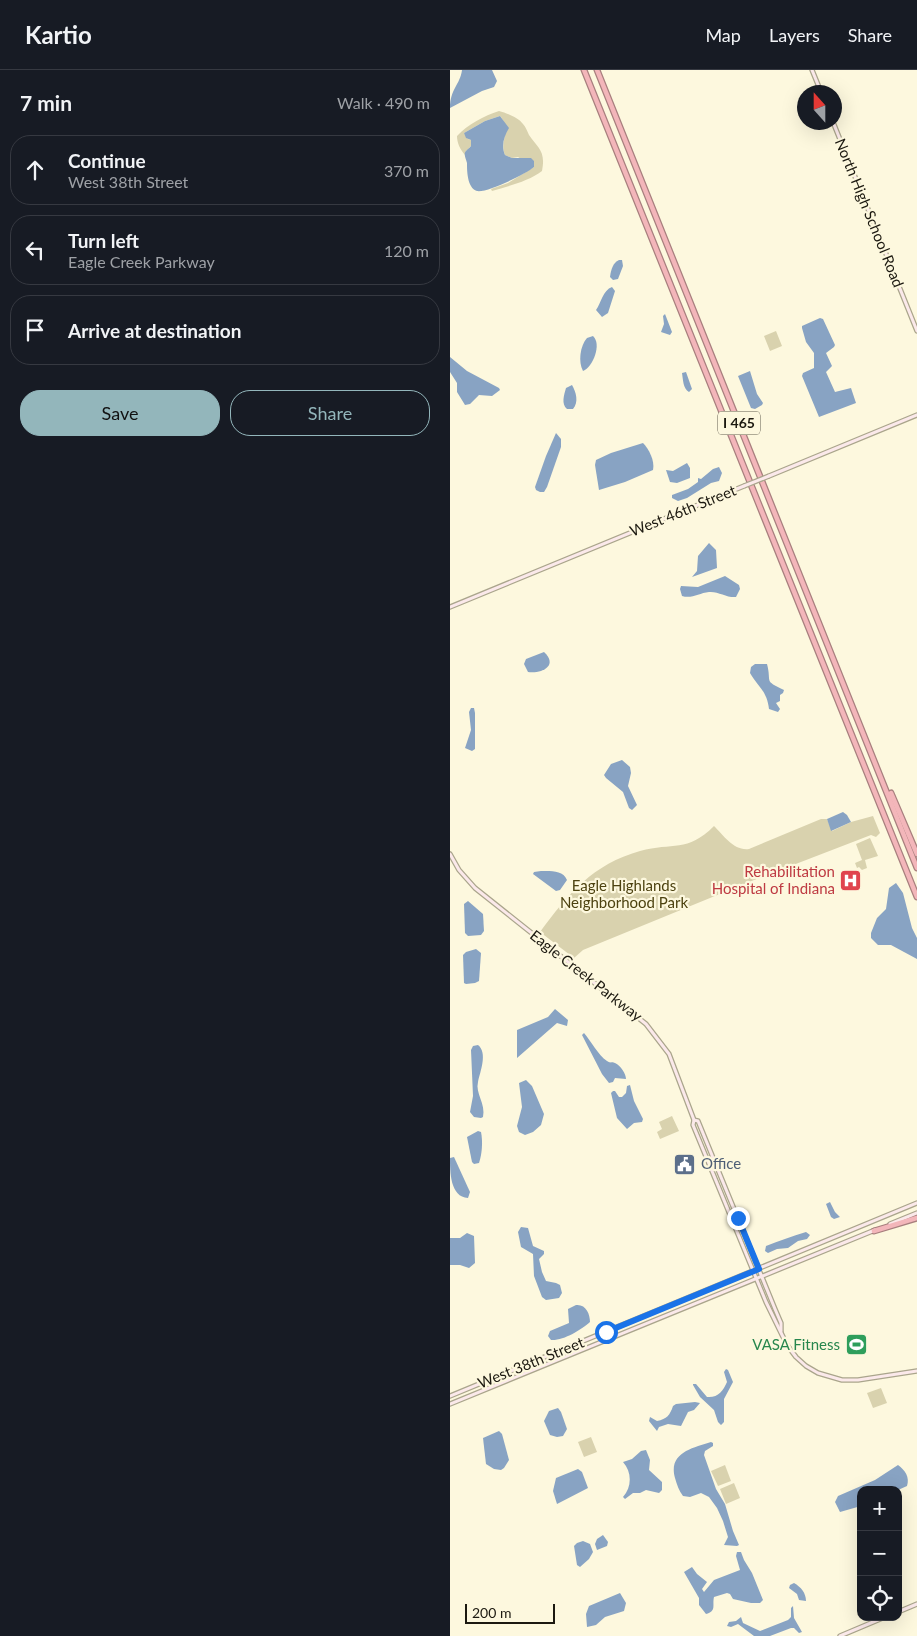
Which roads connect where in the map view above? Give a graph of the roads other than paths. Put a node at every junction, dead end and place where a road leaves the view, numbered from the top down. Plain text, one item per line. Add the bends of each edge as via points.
1 (584, 70) edge
2 (597, 70) edge
3 (812, 70) edge
4 (818, 85) edge
5 (836, 130) edge
6 (917, 331) edge
7 (917, 415) edge
8 (450, 608) edge
9 (881, 776) junction
10 (450, 854) edge
11 (917, 854) edge
12 (917, 868) edge
13 (917, 897) edge
14 (694, 1120) junction
15 (917, 1203) edge
16 (917, 1213) edge
17 (917, 1218) edge
18 (874, 1231) junction
19 (759, 1269) junction
20 (754, 1271) junction
21 (761, 1276) junction
22 (756, 1278) junction
23 (781, 1331) junction
24 (917, 1371) edge
25 (450, 1396) edge
26 (450, 1404) edge
27 (917, 1604) edge
28 (902, 1610) edge
29 (876, 1621) edge
30 (840, 1636) edge

1 - 13 highway, I 465
2 - 9 highway, I 465
3 - 4 main road
5 - 6 main road, North High School Road
7 - 8 main road, West 46th Street, bridge
9 - 11 highway
9 - 12 highway, I 465
10 - 14 main road, Eagle Creek Parkway via 459,870 482,894 646,1024 670,1054
14 - 19 main road, Eagle Creek Parkway via 698,1121
14 - 20 main road, Eagle Creek Parkway via 693,1125
15 - 19 main road, West 38th Street
16 - 18 main road, West 38th Street
17 - 18 highway
18 - 21 main road, West 38th Street
19 - 20 main road, West 38th Street
19 - 21 main road, Eagle Creek Parkway
20 - 22 main road, Eagle Creek Parkway
20 - 25 main road, West 38th Street
21 - 22 main road, West 38th Street
21 - 23 main road, Eagle Creek Parkway via 781,1323
22 - 23 main road, Eagle Creek Parkway
22 - 26 main road, West 38th Street
23 - 24 main road, Eagle Creek Parkway via 788,1348 798,1360 829,1378 858,1380
27 - 28 main road
29 - 30 main road

